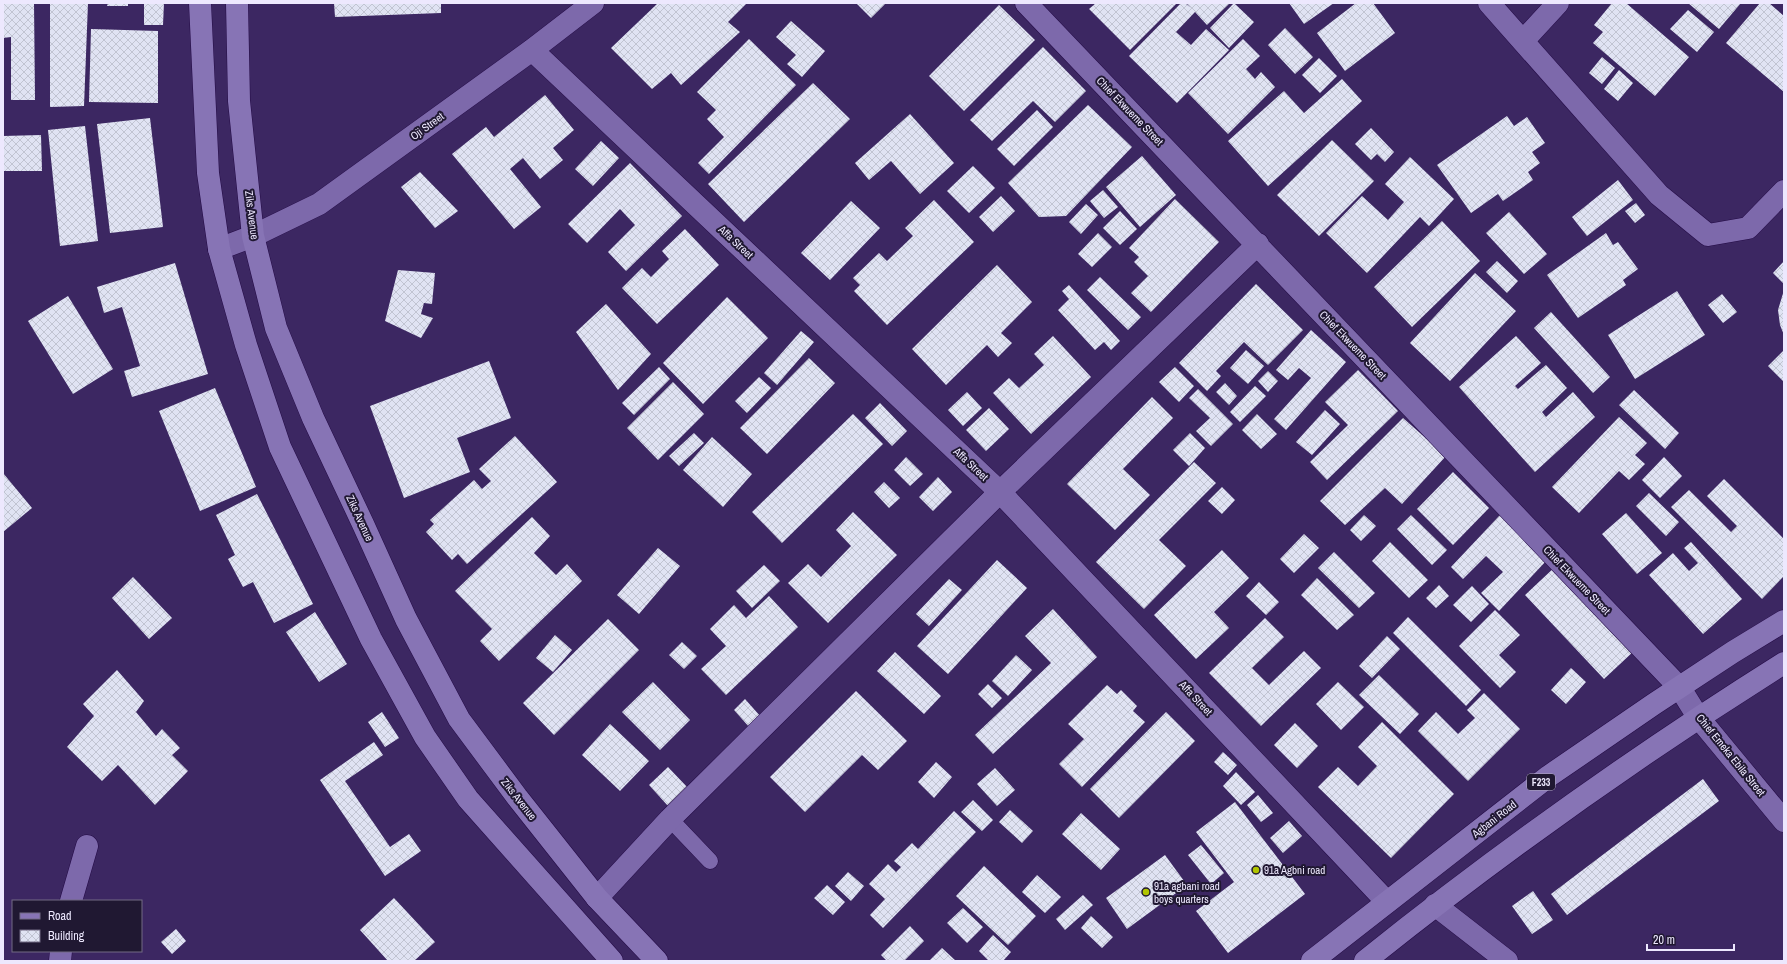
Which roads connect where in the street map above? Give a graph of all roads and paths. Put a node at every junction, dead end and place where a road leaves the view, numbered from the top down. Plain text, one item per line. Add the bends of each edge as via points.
1 (200, 3) edge
2 (237, 3) edge
3 (593, 3) edge
4 (1026, 3) edge
5 (1489, 3) edge
6 (1558, 3) edge
7 (1524, 41) junction
8 (532, 50) junction
9 (1784, 191) edge
10 (253, 236) junction
11 (1258, 244) junction
12 (218, 249) junction
13 (1000, 492) junction
14 (1784, 621) edge
15 (1784, 662) edge
16 (1680, 688) junction
17 (1698, 717) junction
18 (670, 819) junction
19 (1784, 821) edge
20 (87, 846) dead end
21 (710, 860) dead end
22 (597, 898) junction
23 (71, 900) edge
24 (1387, 902) junction
25 (1435, 905) junction
26 (612, 961) edge
27 (656, 961) edge
28 (1312, 961) edge
29 (1365, 961) edge
30 (1507, 961) edge

1 - 12 main road via 208,173
2 - 10 main road, Ziks Avenue via 240,101
3 - 8 street, Oji Street
4 - 11 street, Chief Ekwueme Street
5 - 7 street
6 - 7 street
7 - 9 street via 1659,195 1708,235 1748,228
8 - 10 street, Oji Street via 319,204
8 - 13 street, Affa Street
10 - 12 street, Oji Street
10 - 22 main road, Ziks Avenue via 276,328 312,418 406,619 458,719
11 - 13 street
11 - 16 street, Chief Ekwueme Street
12 - 26 main road via 280,447 371,639 425,738 468,799
13 - 18 street
13 - 24 street, Affa Street
14 - 16 main road, Agbani Road / F233
15 - 17 main road
16 - 17 street, Chief Emeka Ebila Street
16 - 24 main road, Agbani Road / F233 via 1549,776
17 - 19 street, Chief Emeka Ebila Street
17 - 25 main road
18 - 21 lane
18 - 22 street
20 - 23 street
22 - 27 main road, Ziks Avenue
24 - 28 main road, Agbani Road / F233
25 - 29 main road
25 - 30 street

